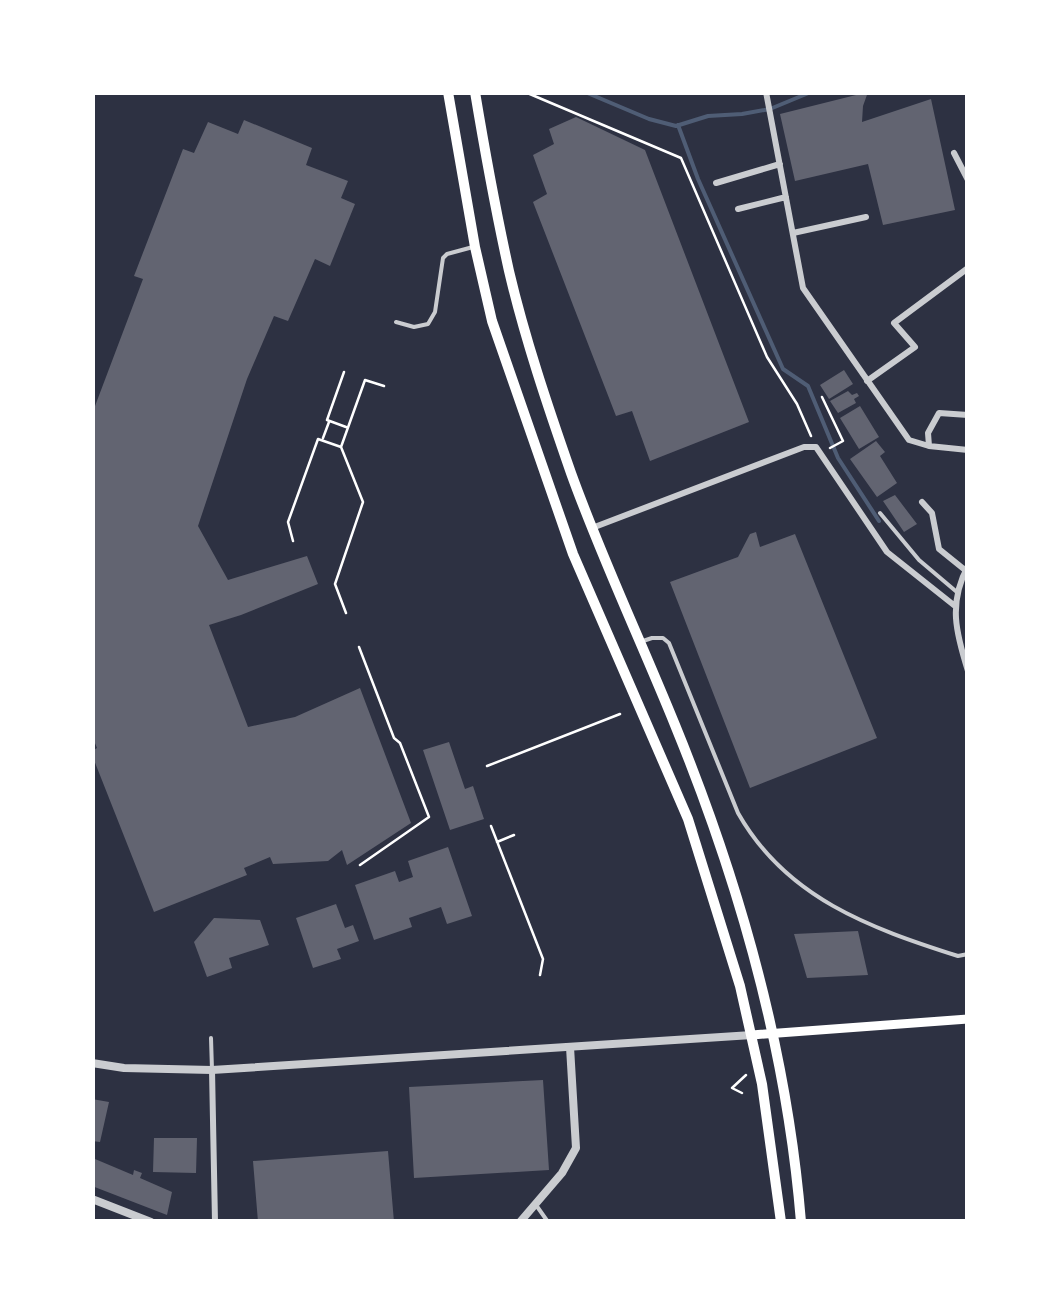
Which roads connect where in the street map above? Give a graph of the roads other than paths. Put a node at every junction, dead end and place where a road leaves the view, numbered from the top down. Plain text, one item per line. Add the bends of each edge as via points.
1 (448, 92) edge
2 (475, 92) edge
3 (766, 92) edge
4 (954, 153) dead end
5 (780, 164) junction
6 (968, 180) edge
7 (716, 182) dead end
8 (786, 197) junction
9 (738, 209) dead end
10 (866, 217) dead end
11 (793, 234) junction
12 (475, 247) junction
13 (968, 268) edge
14 (396, 322) dead end
15 (866, 381) junction
16 (968, 415) edge
17 (929, 446) junction
18 (968, 450) edge
19 (922, 502) dead end
20 (880, 513) dead end
21 (592, 528) junction
22 (966, 568) edge
23 (958, 593) junction
24 (954, 606) junction
25 (956, 636) junction
26 (968, 636) edge
27 (640, 642) junction
28 (968, 671) edge
29 (968, 954) edge
30 (968, 1020) edge
31 (774, 1034) junction
32 (752, 1035) junction
33 (211, 1038) dead end
34 (570, 1047) junction
35 (92, 1063) edge
36 (212, 1070) junction
37 (92, 1198) edge
38 (536, 1204) junction
39 (152, 1222) edge
40 (215, 1222) edge
41 (520, 1222) edge
42 (548, 1222) edge
43 (781, 1222) edge
44 (801, 1222) edge

1 - 12 main road
2 - 21 main road via 510,275
3 - 5 street
4 - 6 street
5 - 7 street
5 - 8 street
8 - 9 street
8 - 11 street
10 - 11 street
11 - 15 street via 803,288
12 - 14 lane via 443,258 428,324
12 - 32 main road via 492,320 564,530 688,819
13 - 15 street via 894,323 915,347
15 - 17 street via 909,440
16 - 17 street via 939,414
17 - 18 street
19 - 22 street via 932,514 939,549
20 - 23 lane
21 - 24 street via 816,447 887,552
21 - 27 main road
22 - 23 street
23 - 24 street
24 - 25 street
25 - 26 street
25 - 28 street
27 - 29 lane via 669,643 738,813 787,876 903,938
27 - 31 main road via 726,860
30 - 31 main road
31 - 32 main road
31 - 44 main road
32 - 34 street
32 - 43 main road
33 - 36 lane
34 - 36 street
34 - 38 street via 576,1148
35 - 36 street
36 - 40 street
37 - 39 street
38 - 41 street
38 - 42 lane

